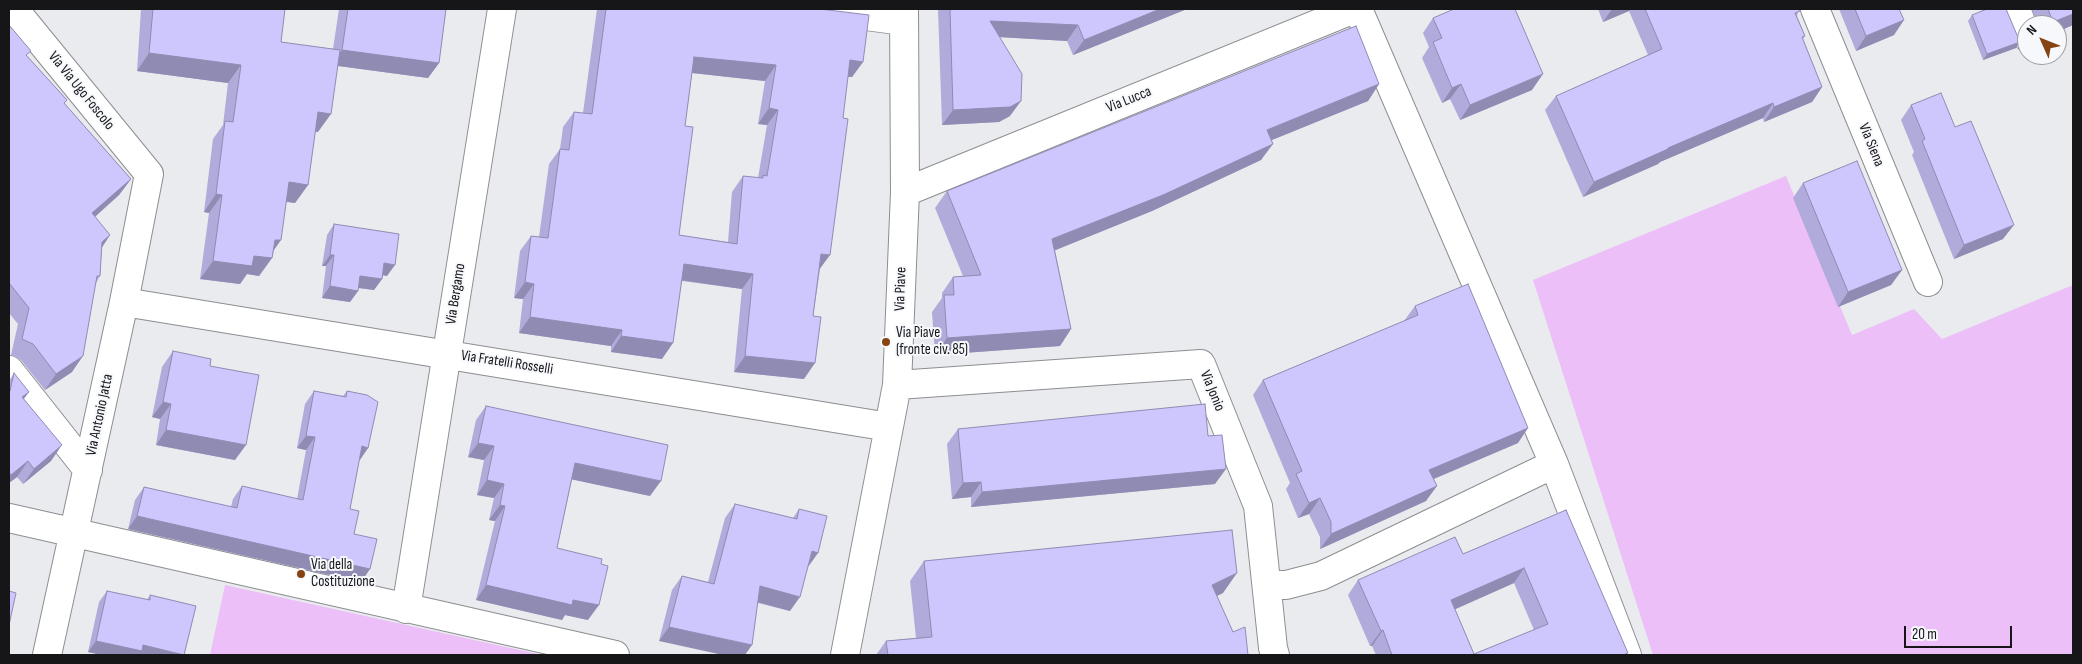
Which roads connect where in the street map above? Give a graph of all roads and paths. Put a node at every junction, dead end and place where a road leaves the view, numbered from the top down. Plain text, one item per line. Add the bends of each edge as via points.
1 (14, 9) edge
2 (502, 9) edge
3 (812, 9) edge
4 (1354, 9) edge
5 (1358, 9) edge
6 (1815, 9) edge
7 (904, 15) edge
8 (149, 174) joint
9 (905, 192) junction
10 (1928, 282) dead end
11 (124, 302) junction
12 (447, 354) junction
13 (9, 370) edge
14 (896, 385) junction
15 (889, 427) junction
16 (1554, 464) junction
17 (88, 470) junction
18 (9, 518) edge
19 (74, 533) junction
20 (1268, 585) junction
21 (406, 609) junction
22 (47, 655) edge
23 (615, 655) edge
24 (845, 655) edge
25 (1275, 655) edge
26 (1628, 655) edge

1 - 8 street, Via Via Ugo Foscolo
2 - 12 street, Via Bergamo
3 - 7 street
4 - 9 street, Via Lucca
5 - 16 street
6 - 10 street, Via Siena
7 - 9 street, Via Piave
8 - 11 street, Via Antonio Jatta
9 - 14 street, Via Piave
11 - 12 street, Via Fratelli Rosselli
11 - 17 street, Via Antonio Jatta
12 - 15 street, Via Fratelli Rosselli
12 - 21 street, Via Bergamo
13 - 17 street
14 - 15 street, Via Piave
14 - 20 street, Via Jonio via 1201,364 1258,506
15 - 24 street, Via Piave
16 - 20 street via 1320,576 1286,585
16 - 26 street
17 - 19 street, Via Antonio Jatta
18 - 19 street
19 - 21 street
19 - 22 street, Via Antonio Jatta
20 - 25 street, Via Jonio
21 - 23 street

